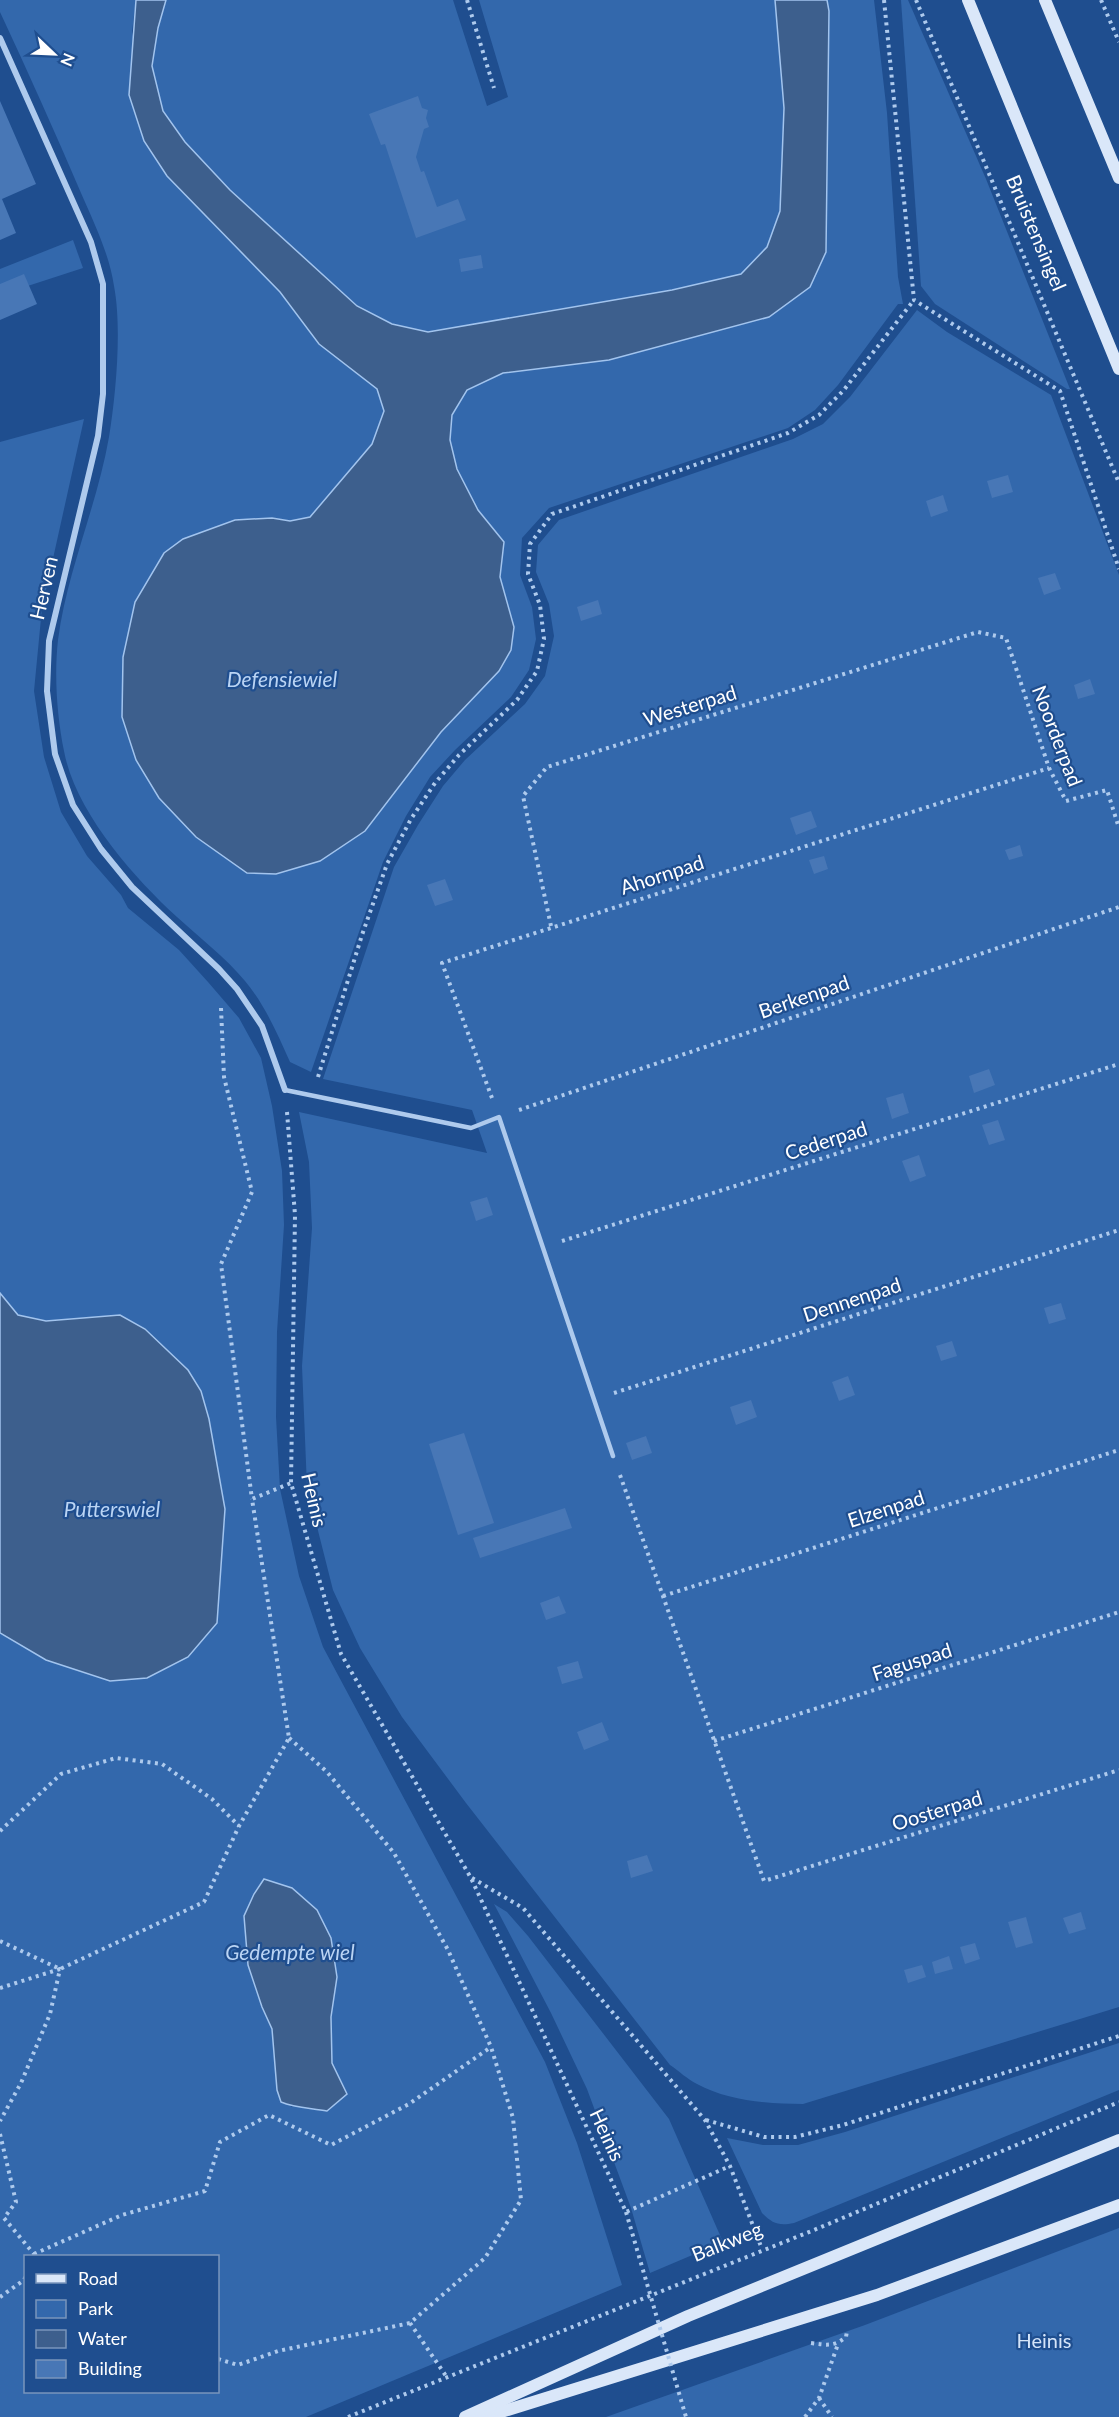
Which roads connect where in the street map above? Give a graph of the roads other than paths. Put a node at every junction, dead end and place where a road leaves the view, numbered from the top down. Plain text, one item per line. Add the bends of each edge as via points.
1 (968, 0) edge
2 (1045, 0) edge
3 (0, 38) edge
4 (1119, 178) edge
5 (1119, 369) edge
6 (285, 1090) joint
7 (613, 1456) road end
8 (1119, 2140) edge
9 (1119, 2205) edge
10 (465, 2417) edge
11 (485, 2417) edge

1 - 5 street, Bruistensingel
2 - 4 street
3 - 6 street, Herven via 91,242 103,284 103,394 98,436 49,641 46,691 55,754 73,805 101,849 132,887 237,989 262,1026
6 - 7 lane via 471,1128 499,1117
8 - 10 street via 688,2316
9 - 11 street via 877,2295

